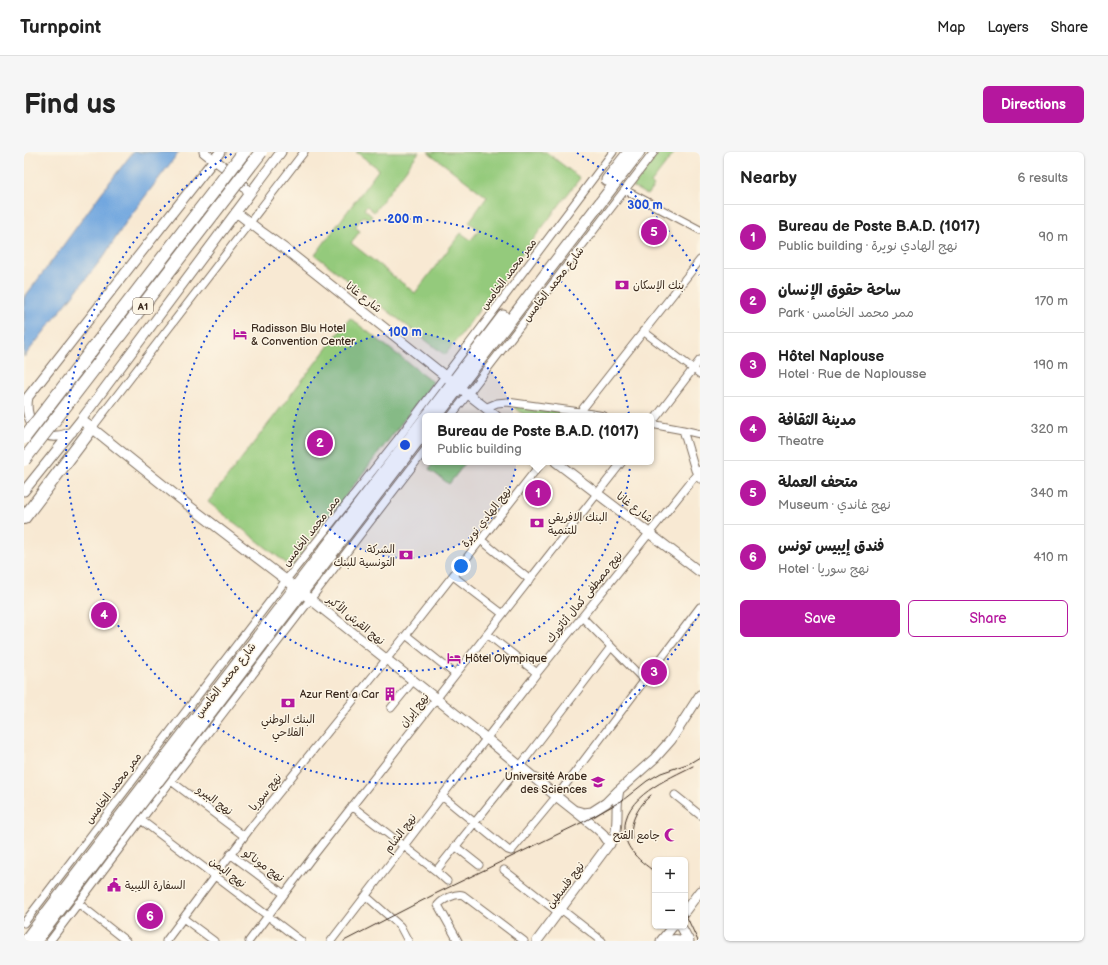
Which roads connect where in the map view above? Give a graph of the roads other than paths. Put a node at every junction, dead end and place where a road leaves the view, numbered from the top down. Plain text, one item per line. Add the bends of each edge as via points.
1 (204, 152) edge
2 (220, 152) edge
3 (244, 152) edge
4 (261, 152) edge
5 (281, 152) edge
6 (304, 152) edge
7 (613, 152) edge
8 (629, 152) edge
9 (639, 152) edge
10 (654, 152) edge
11 (214, 160) junction
12 (624, 190) junction
13 (249, 194) junction
14 (236, 212) junction
15 (250, 222) junction
16 (700, 230) edge
17 (700, 260) edge
18 (643, 331) junction
19 (700, 360) edge
20 (694, 369) junction
21 (700, 374) edge
22 (452, 382) junction
23 (468, 394) junction
24 (26, 400) edge
25 (485, 408) junction
26 (423, 413) edge
27 (429, 413) edge
28 (437, 413) edge
29 (453, 413) edge
30 (492, 413) edge
31 (572, 413) edge
32 (579, 413) edge
33 (422, 414) edge
34 (81, 420) junction
35 (654, 420) edge
36 (422, 423) edge
37 (654, 425) edge
38 (92, 428) junction
39 (683, 430) junction
40 (73, 431) junction
41 (700, 434) edge
42 (422, 435) edge
43 (24, 438) edge
44 (422, 454) edge
45 (24, 460) edge
46 (540, 465) edge
47 (560, 465) edge
48 (620, 465) edge
49 (699, 474) edge
50 (24, 491) edge
51 (597, 494) junction
52 (24, 518) edge
53 (649, 533) junction
54 (481, 540) junction
55 (700, 572) edge
56 (453, 576) junction
57 (286, 580) junction
58 (530, 580) junction
59 (303, 593) junction
60 (700, 607) edge
61 (503, 614) junction
62 (582, 617) junction
63 (487, 634) junction
64 (406, 635) junction
65 (611, 647) junction
66 (386, 660) junction
67 (537, 673) junction
68 (455, 674) junction
69 (644, 680) junction
70 (413, 681) junction
71 (700, 695) edge
72 (436, 699) junction
73 (391, 708) dead end
74 (486, 738) junction
75 (520, 766) junction
76 (172, 781) junction
77 (619, 790) junction
78 (675, 795) dead end
79 (442, 796) junction
80 (556, 796) junction
81 (352, 806) junction
82 (575, 810) junction
83 (700, 815) edge
84 (141, 820) junction
85 (475, 821) junction
86 (244, 836) junction
87 (611, 843) junction
88 (404, 846) junction
89 (455, 846) junction
90 (230, 854) junction
91 (479, 865) dead end
92 (504, 870) dead end
93 (436, 871) junction
94 (215, 876) junction
95 (447, 881) dead end
96 (700, 891) edge
97 (284, 894) junction
98 (366, 896) junction
99 (78, 903) junction
100 (688, 906) edge
101 (560, 911) junction
102 (268, 915) junction
103 (183, 918) junction
104 (24, 923) edge
105 (671, 929) edge
106 (683, 929) edge
107 (25, 941) edge
108 (36, 941) edge
109 (50, 941) edge
110 (126, 941) edge
111 (166, 941) edge
112 (214, 941) edge
113 (249, 941) edge
114 (301, 941) edge
115 (331, 941) edge
116 (408, 941) edge
117 (458, 941) edge
118 (524, 941) edge
119 (537, 941) edge
120 (602, 941) edge
121 (661, 941) edge
122 (668, 941) edge
123 (682, 941) edge
124 (689, 941) edge

1 - 11 main road
2 - 11 main road
3 - 43 highway, A1, bridge
4 - 45 highway, A1, bridge
5 - 13 main road
6 - 15 street
7 - 22 street, ممر محمد الخامس
8 - 22 main road, شارع محمد الخامس
9 - 22 main road, شارع محمد الخامس
10 - 12 street, شارع محمد الخامس
11 - 13 main road via 237,176
11 - 24 main road
12 - 16 street
12 - 23 street, شارع محمد الخامس
13 - 14 main road
14 - 15 main road, شارع غانا
14 - 34 main road
15 - 22 main road, شارع غانا
15 - 38 street
17 - 18 street
18 - 20 street
18 - 32 street
19 - 20 street
20 - 21 street
20 - 35 street
22 - 23 main road, شارع غانا
22 - 26 street, ممر محمد الخامس
22 - 27 main road, شارع محمد الخامس
22 - 28 main road, شارع محمد الخامس
23 - 25 main road, شارع غانا
23 - 29 street, شارع محمد الخامس
24 - 40 main road via 29,418 37,430 54,436
25 - 30 main road, شارع غانا
25 - 31 street via 507,402
33 - 57 street, ممر محمد الخامس via 397,440
34 - 38 main road, نهج القرش الأكبر
34 - 40 main road
36 - 59 main road, شارع محمد الخامس
37 - 39 street
38 - 52 highway
38 - 57 main road, نهج القرش الأكبر
39 - 41 street
39 - 49 street
40 - 50 main road
42 - 59 main road, شارع محمد الخامس
44 - 59 street, شارع محمد الخامس
46 - 54 street, نهج الهادي نويرة
47 - 51 main road, شارع غانا
48 - 51 street, نهج إيران
49 - 53 street, نهج مصطفى كمال أتاتورك
51 - 53 main road, شارع غانا
51 - 58 street, نهج إيران
53 - 55 main road, شارع غانا
53 - 62 street, نهج مصطفى كمال أتاتورك
54 - 56 street, نهج الهادي نويرة
54 - 58 street
56 - 61 street
56 - 64 street, نهج الهادي نويرة
57 - 59 main road, نهج القرش الأكبر
57 - 104 street, ممر محمد الخامس
58 - 61 street, نهج إيران
59 - 66 main road, نهج القرش الأكبر
59 - 76 street, شارع محمد الخامس
59 - 107 main road, شارع محمد الخامس
59 - 108 main road, شارع محمد الخامس
60 - 69 street
61 - 63 street, نهج إيران
62 - 65 street
62 - 67 street, نهج مصطفى كمال أتاتورك
63 - 67 street
63 - 68 street, نهج إيران
64 - 66 street, نهج الهادي نويرة
64 - 68 street
65 - 69 street
65 - 75 street
66 - 70 main road, نهج القرش الأكبر
66 - 86 street, نهج سوريا
67 - 74 street, نهج مصطفى كمال أتاتورك
68 - 72 street, نهج إيران
69 - 80 street
70 - 72 main road, نهج القرش الأكبر
70 - 73 street
71 - 77 main road via 655,758
72 - 74 main road, نهج القرش الأكبر
72 - 81 street, نهج إيران
74 - 75 main road, نهج القرش الأكبر
74 - 79 street, نهج الشام
75 - 80 main road, نهج القرش الأكبر
75 - 85 street
76 - 84 street, شارع محمد الخامس
76 - 86 street, نهج البيرو
77 - 82 main road via 592,812
77 - 87 main road via 616,805 617,828
78 - 83 street
79 - 85 street
79 - 88 street, نهج الشام
80 - 82 main road, نهج القرش الأكبر
80 - 85 street via 511,851
81 - 88 street
81 - 97 street, نهج إيران
82 - 87 main road, نهج القرش الأكبر
84 - 94 street, نهج اليمن
84 - 99 street, شارع محمد الخامس
85 - 89 street
86 - 90 street, نهج سوريا
87 - 101 main road, نهج فلسطين
88 - 93 street
88 - 98 street, نهج الشام
89 - 91 street
89 - 93 street
90 - 94 street, نهج سوريا
90 - 97 street, نهج موناكو
92 - 101 street
93 - 95 street
94 - 102 street, نهج اليمن
94 - 103 street, نهج سوريا
96 - 100 main road
97 - 102 street, نهج إيران
98 - 115 street, نهج الشام
98 - 116 street via 400,926
99 - 109 street, شارع محمد الخامس
99 - 110 street
101 - 119 main road, نهج فلسطين
101 - 120 street
102 - 113 street, نهج إيران
102 - 114 street, نهج اليمن
103 - 111 street, نهج سوريا
103 - 112 street
105 - 121 main road
106 - 124 main road
117 - 118 street via 438,905 457,894 463,895
122 - 123 main road

